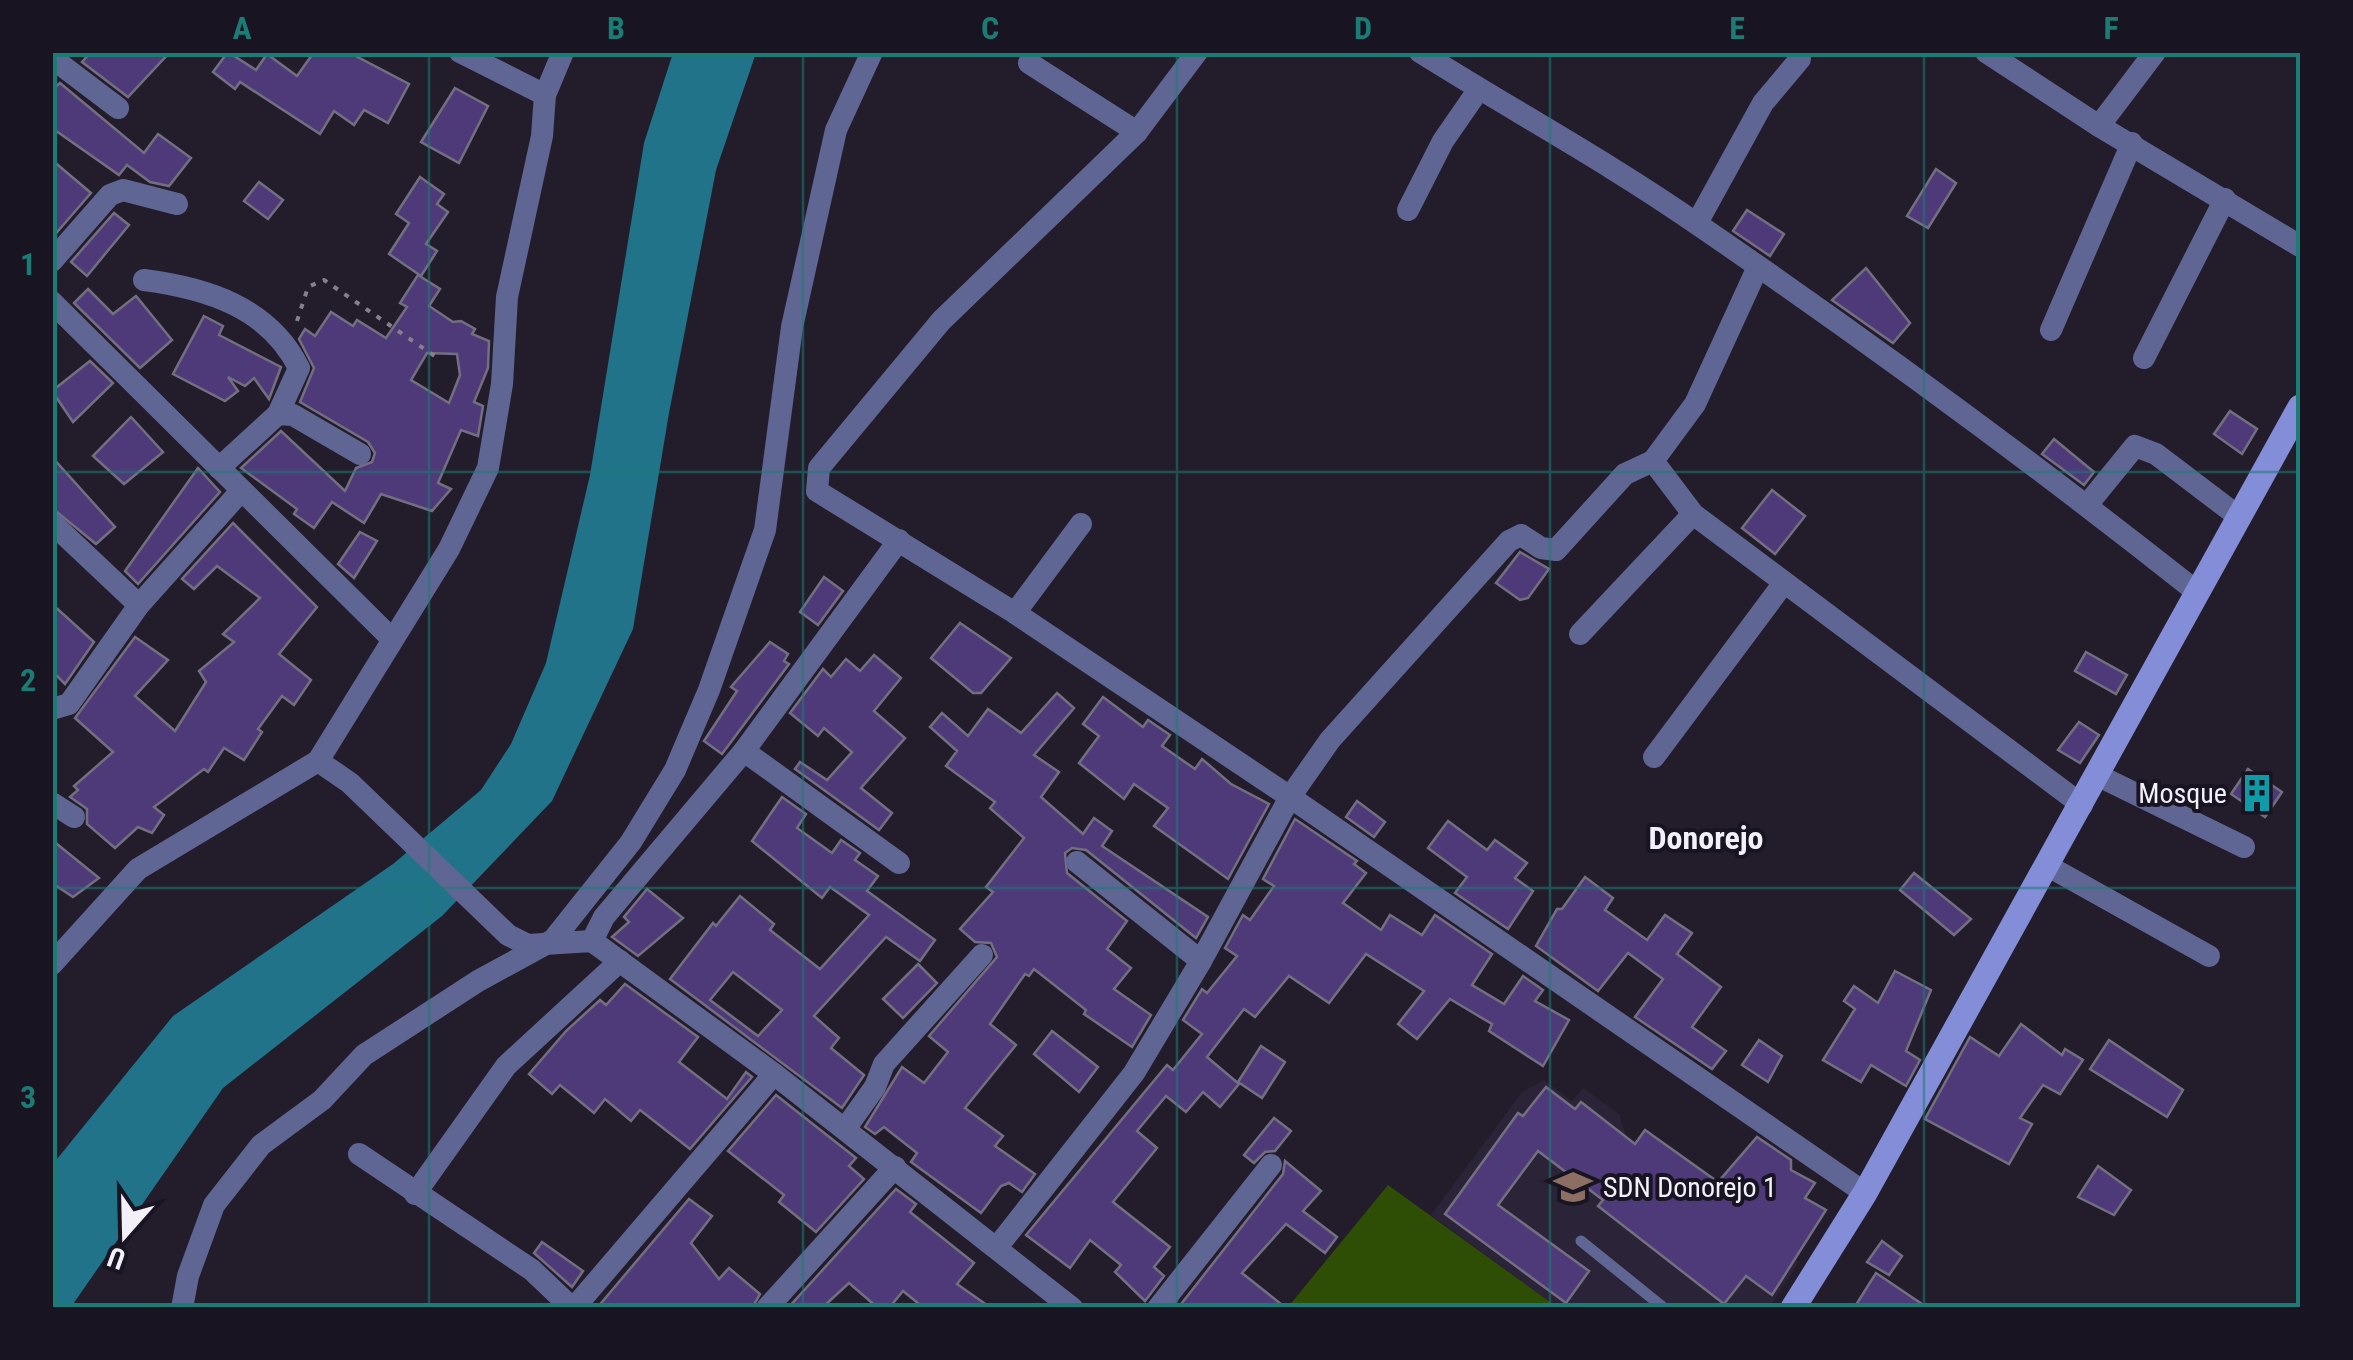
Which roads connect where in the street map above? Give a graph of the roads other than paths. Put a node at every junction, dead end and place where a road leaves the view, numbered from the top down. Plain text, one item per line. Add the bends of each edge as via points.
1 (460, 52) edge
2 (563, 52) edge
3 (872, 52) edge
4 (1197, 52) edge
5 (1420, 52) edge
6 (1986, 52) edge
7 (2155, 52) edge
8 (52, 58) edge
9 (1800, 59) dead end
10 (1029, 63) dead end
11 (1479, 89) junction
12 (544, 95) junction
13 (118, 108) dead end
14 (2099, 126) junction
15 (1137, 132) junction
16 (2132, 143) junction
17 (2225, 198) junction
18 (177, 204) dead end
19 (1408, 210) dead end
20 (1697, 224) junction
21 (2300, 246) edge
22 (52, 261) edge
23 (1757, 269) junction
24 (144, 280) dead end
25 (52, 302) edge
26 (2052, 330) dead end
27 (2144, 358) dead end
28 (2300, 408) edge
29 (278, 414) junction
30 (2294, 436) edge
31 (360, 454) dead end
32 (1653, 462) junction
33 (219, 468) junction
34 (240, 492) junction
35 (2087, 505) junction
36 (1692, 514) junction
37 (2239, 517) junction
38 (52, 523) edge
39 (1081, 524) dead end
40 (899, 540) junction
41 (1782, 584) junction
42 (2196, 592) junction
43 (139, 605) junction
44 (1015, 613) junction
45 (1580, 634) dead end
46 (392, 638) junction
47 (52, 709) edge
48 (744, 751) junction
49 (1654, 757) dead end
50 (318, 761) junction
51 (2099, 776) junction
52 (1290, 797) junction
53 (52, 803) edge
54 (2082, 805) junction
55 (74, 816) dead end
56 (2244, 847) dead end
57 (1076, 862) dead end
58 (899, 863) dead end
59 (2048, 866) junction
60 (553, 940) junction
61 (592, 941) junction
62 (982, 954) dead end
63 (2208, 956) dead end
64 (620, 961) junction
65 (1201, 962) junction
66 (52, 964) edge
67 (774, 1074) junction
68 (845, 1129) junction
69 (359, 1154) dead end
70 (1271, 1165) dead end
71 (896, 1167) junction
72 (1864, 1193) junction
73 (415, 1194) junction
74 (1581, 1241) dead end
75 (998, 1246) junction
76 (182, 1308) edge
77 (573, 1308) edge
78 (767, 1308) edge
79 (1072, 1308) edge
80 (1158, 1308) edge
81 (1664, 1308) edge
82 (1793, 1308) edge

1 - 12 street
2 - 12 street
3 - 60 street via 836,130 792,328 765,530 709,690 675,770 632,842
4 - 15 street
5 - 11 street
6 - 14 street
7 - 14 street
8 - 13 street
9 - 20 street via 1763,103
10 - 15 street
11 - 19 street
11 - 20 street
12 - 46 street via 542,136 508,297 488,468 449,549
14 - 16 street
15 - 40 street via 940,321 820,468 817,490
16 - 17 street
16 - 26 street
17 - 21 street
17 - 27 street
18 - 22 street via 123,190 110,195
20 - 23 street
23 - 32 street via 1694,404
23 - 35 street
24 - 29 street via 188,286 250,310 299,368
25 - 33 street
28 - 30 main road
29 - 31 street via 293,415
29 - 33 street
30 - 37 main road
32 - 36 street
32 - 52 street via 1625,474 1556,550 1521,535 1510,540 1330,740
33 - 34 street
34 - 43 street
34 - 46 street
35 - 37 street via 2135,446 2156,454
35 - 42 street
36 - 41 street
36 - 45 street
37 - 42 main road
38 - 43 street
39 - 44 street
40 - 44 street
40 - 48 street
41 - 49 street
41 - 54 street
42 - 51 main road
43 - 47 street via 69,704
44 - 52 street
46 - 50 street
48 - 58 street
48 - 61 street via 604,917
50 - 60 street via 350,783 508,935 528,945
50 - 66 street via 138,869
51 - 54 main road
51 - 56 street
52 - 65 street
52 - 72 street
53 - 55 street
54 - 59 main road
57 - 65 street
59 - 63 street
59 - 72 main road
60 - 61 street
60 - 76 street via 364,1054 322,1100 261,1145 214,1205
61 - 64 street
62 - 68 street via 884,1064
64 - 67 street
64 - 73 street via 506,1066
65 - 75 street via 1134,1073
67 - 68 street
67 - 77 street
68 - 71 street
69 - 73 street
70 - 80 street
71 - 75 street
71 - 78 street
72 - 82 main road
73 - 77 street via 532,1270
74 - 81 lane
75 - 79 street

